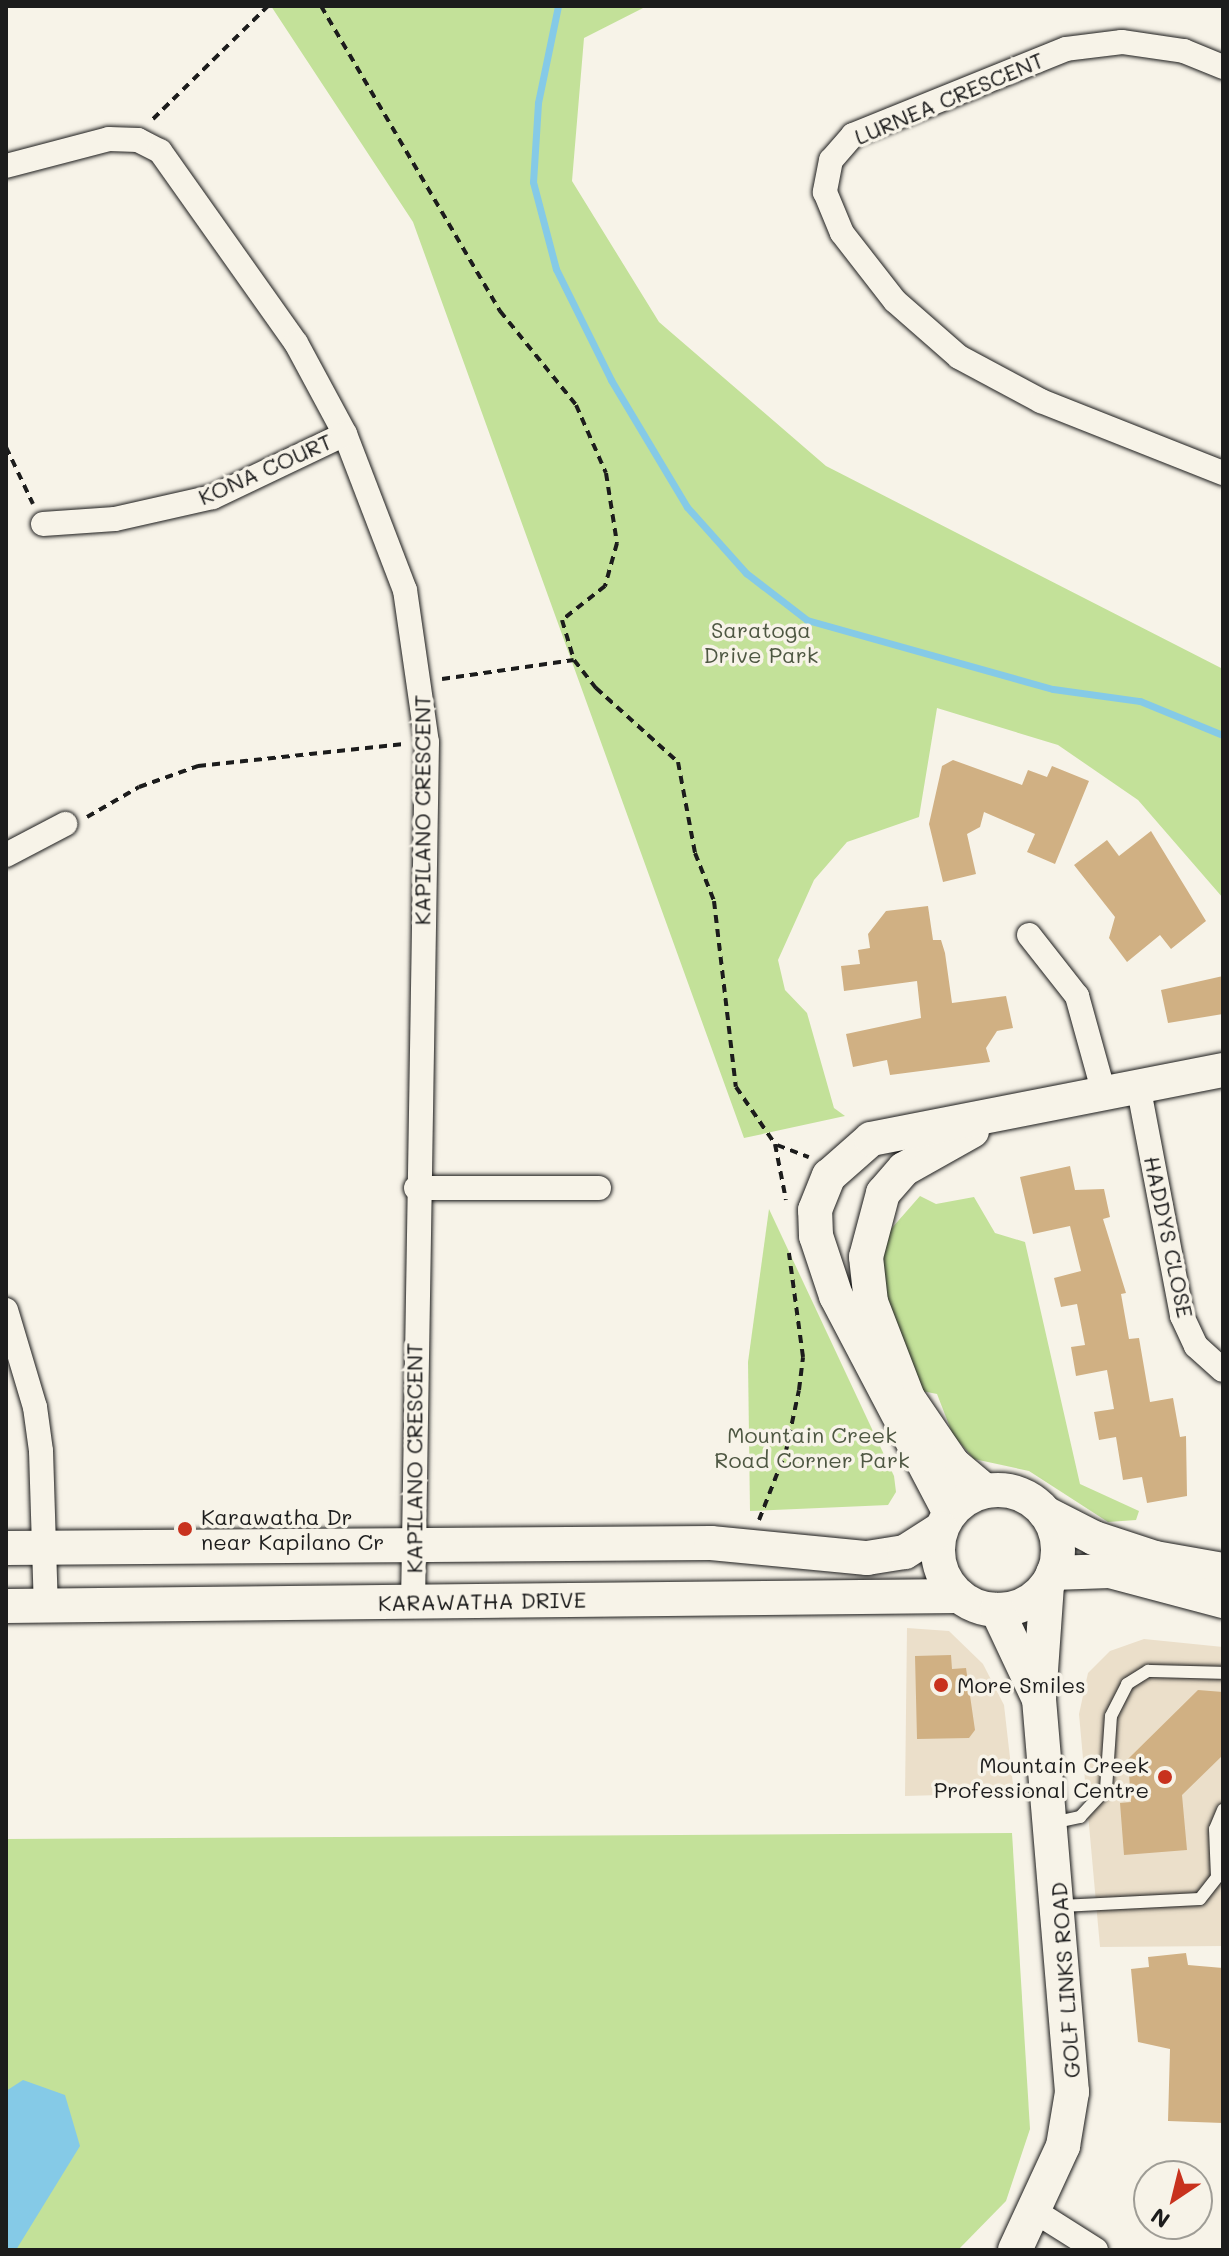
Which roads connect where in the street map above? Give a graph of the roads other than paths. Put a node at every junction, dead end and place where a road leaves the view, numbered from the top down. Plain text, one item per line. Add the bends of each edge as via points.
1 (1223, 67) edge
2 (6, 166) edge
3 (345, 434) junction
4 (1223, 473) edge
5 (43, 524) road end
6 (65, 824) road end
7 (6, 855) edge
8 (1029, 935) dead end
9 (1223, 1070) edge
10 (1139, 1090) junction
11 (1105, 1097) junction
12 (1009, 1115) junction
13 (416, 1188) junction
14 (599, 1188) dead end
15 (6, 1310) edge
16 (1223, 1370) edge
17 (985, 1491) junction
18 (1045, 1513) junction
19 (945, 1521) junction
20 (414, 1544) junction
21 (6, 1548) edge
22 (46, 1548) junction
23 (1223, 1570) edge
24 (1050, 1579) junction
25 (959, 1596) junction
26 (1223, 1601) edge
27 (413, 1603) junction
28 (6, 1606) edge
29 (46, 1606) junction
30 (997, 1610) junction
31 (1223, 1673) edge
32 (1039, 1699) junction
33 (1223, 1810) edge
34 (1051, 1823) junction
35 (1061, 1906) junction
36 (1036, 2212) junction
37 (1015, 2250) edge
38 (1096, 2250) edge

1 - 4 street, LURNEA CRESCENT via 1184,51 1122,42 1066,49 853,135 831,160 825,192 842,233 895,301 959,357 1041,401
2 - 3 street, KAPILANO CRESCENT via 62,147 138,140 178,170 296,343
3 - 5 street, KONA COURT via 213,497 115,519
3 - 13 street, KAPILANO CRESCENT via 405,590 423,685 427,742
6 - 7 street
8 - 11 street via 1077,996
9 - 10 main road
10 - 11 main road
10 - 16 street, HADDYS CLOSE via 1182,1316 1196,1346
11 - 12 main road
12 - 17 main road via 904,1169 883,1193 866,1257 871,1302 908,1398 953,1464
12 - 19 main road via 871,1139 829,1176 815,1210 816,1236 836,1296
13 - 14 street
13 - 20 street, KAPILANO CRESCENT
15 - 22 street via 35,1407
17 - 18 main road via 1018,1493
17 - 19 main road
18 - 23 main road via 1094,1538 1155,1558
18 - 24 main road via 1058,1543
19 - 20 main road via 905,1552 867,1558 711,1543
19 - 25 main road via 939,1565
20 - 22 main road
20 - 27 street, KAPILANO CRESCENT
21 - 22 main road
22 - 29 street
24 - 26 main road via 1110,1571
24 - 30 main road via 1033,1599
24 - 32 main road, GOLF LINKS ROAD
25 - 27 main road, KARAWATHA DRIVE
25 - 30 main road
27 - 29 main road, KARAWATHA DRIVE
28 - 29 main road, KARAWATHA DRIVE
30 - 32 main road, GOLF LINKS ROAD
31 - 34 lane via 1148,1671 1127,1684 1111,1716 1106,1789 1080,1817
32 - 34 main road, GOLF LINKS ROAD
33 - 35 lane via 1215,1829 1217,1877 1200,1899
34 - 35 main road, GOLF LINKS ROAD
35 - 36 main road, GOLF LINKS ROAD via 1072,2092 1063,2146
36 - 37 main road, GOLF LINKS ROAD
36 - 38 street

